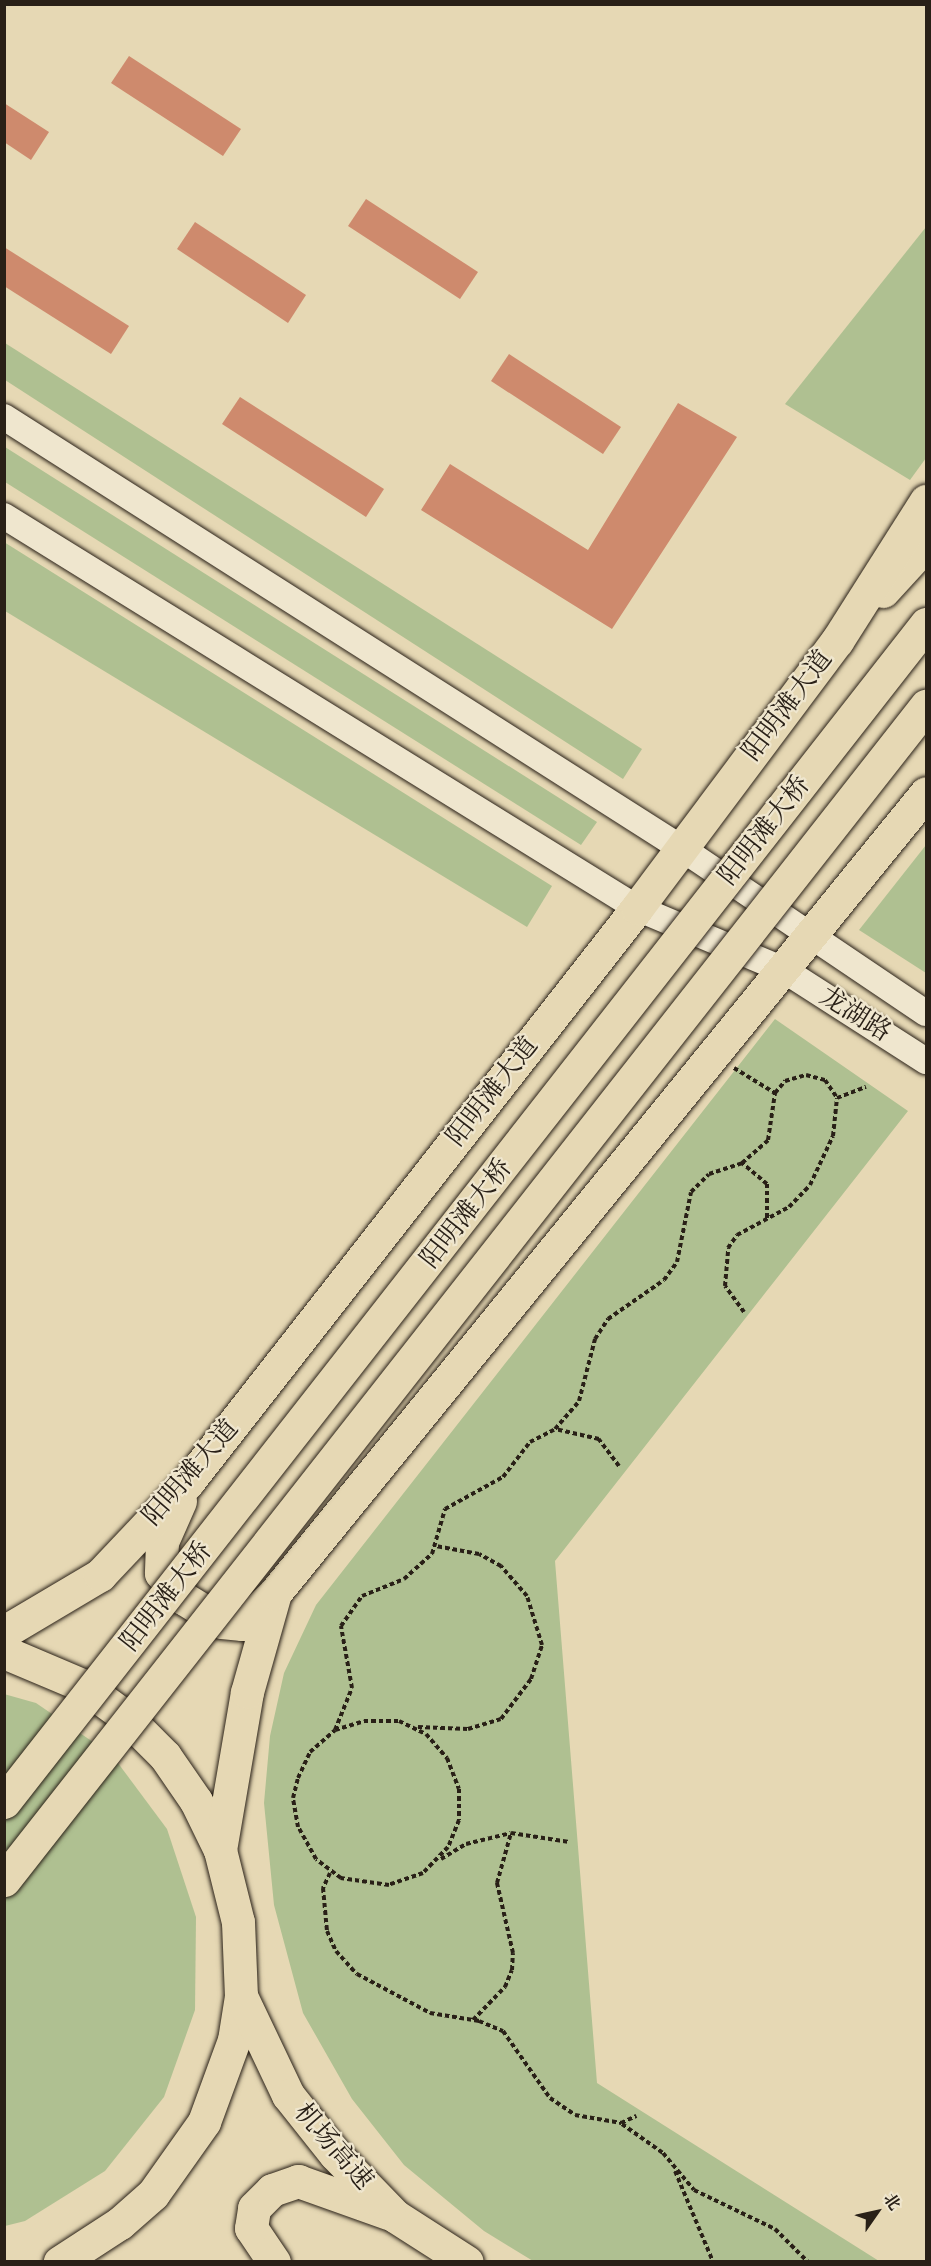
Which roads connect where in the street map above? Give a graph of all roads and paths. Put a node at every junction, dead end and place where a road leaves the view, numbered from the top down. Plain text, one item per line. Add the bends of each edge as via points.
1 (4, 417) edge
2 (927, 501) edge
3 (4, 516) edge
4 (927, 544) edge
5 (927, 624) edge
6 (837, 641) junction
7 (927, 706) edge
8 (927, 782) edge
9 (927, 793) edge
10 (891, 837) junction
11 (681, 849) junction
12 (637, 908) junction
13 (811, 937) junction
14 (784, 970) junction
15 (927, 1013) edge
16 (715, 1055) junction
17 (927, 1061) edge
18 (866, 1088) dead end
19 (775, 1093) junction
20 (837, 1098) junction
21 (742, 1163) junction
22 (767, 1219) junction
23 (744, 1312) dead end
24 (555, 1429) junction
25 (619, 1466) dead end
26 (187, 1483) junction
27 (436, 1546) junction
28 (275, 1593) junction
29 (4, 1632) edge
30 (4, 1652) edge
31 (416, 1727) junction
32 (335, 1730) junction
33 (4, 1802) edge
34 (511, 1833) junction
35 (569, 1842) dead end
36 (220, 1850) junction
37 (437, 1860) junction
38 (330, 1873) junction
39 (4, 1880) edge
40 (241, 1996) junction
41 (473, 2020) junction
42 (636, 2116) dead end
43 (621, 2123) junction
44 (670, 2163) junction
45 (395, 2216) junction
46 (60, 2262) edge
47 (274, 2262) edge
48 (467, 2262) edge
49 (713, 2262) edge
50 (808, 2262) edge

1 - 11 main road, 龙湖路
2 - 6 highway, 阳明滩大道
3 - 12 main road, 龙湖路
4 - 6 highway
5 - 33 highway, 阳明滩大桥, bridge
6 - 11 highway, 阳明滩大道
7 - 39 highway, 阳明滩大桥, bridge
8 - 10 highway
9 - 10 highway
10 - 13 highway
11 - 12 highway, 阳明滩大道
11 - 13 main road, 龙湖路
12 - 14 main road, 龙湖路
12 - 26 highway, 阳明滩大道
13 - 14 highway
13 - 15 main road, 龙湖路
14 - 16 highway
14 - 17 main road, 龙湖路
16 - 19 path
16 - 28 highway
18 - 20 path
19 - 20 path via 791,1078 813,1075 825,1080
19 - 21 path via 768,1140
20 - 22 path via 833,1136 816,1176 789,1206
21 - 22 path via 767,1184
21 - 24 path via 709,1174 691,1192 677,1262 664,1280 608,1319 595,1339 579,1401
22 - 23 path via 737,1235 725,1258 725,1286
24 - 25 path via 599,1439
24 - 27 path via 530,1442 503,1477 445,1509
26 - 28 highway via 162,1542 161,1573 183,1598 222,1622 242,1624
26 - 29 highway, 阳明滩大道 via 100,1575
27 - 31 path via 479,1554 501,1566 527,1596 542,1645 531,1679 501,1719 468,1729
27 - 32 path via 404,1579 362,1596 341,1626 353,1677
28 - 36 highway via 247,1692
30 - 36 highway via 82,1685 126,1718 190,1792
31 - 32 path via 374,1719
31 - 37 path via 447,1758 459,1789 459,1820
32 - 38 path via 305,1760 293,1798 304,1843
34 - 35 path
34 - 37 path via 466,1844
34 - 41 path via 496,1883 513,1953 512,1970 505,1987
36 - 40 highway via 238,1922
37 - 38 path via 415,1877 389,1886 361,1885
38 - 41 path via 323,1888 327,1931 342,1959 364,1979 407,1997 423,2010
40 - 45 highway, 机场高速 via 288,2095
40 - 46 highway via 222,2082 180,2160 120,2223
41 - 43 path via 511,2038 546,2093 566,2110
42 - 43 path
43 - 44 path
44 - 49 path
44 - 50 path via 694,2190 775,2229
45 - 47 highway via 298,2181 272,2190 254,2208 251,2228
45 - 48 highway, 机场高速

